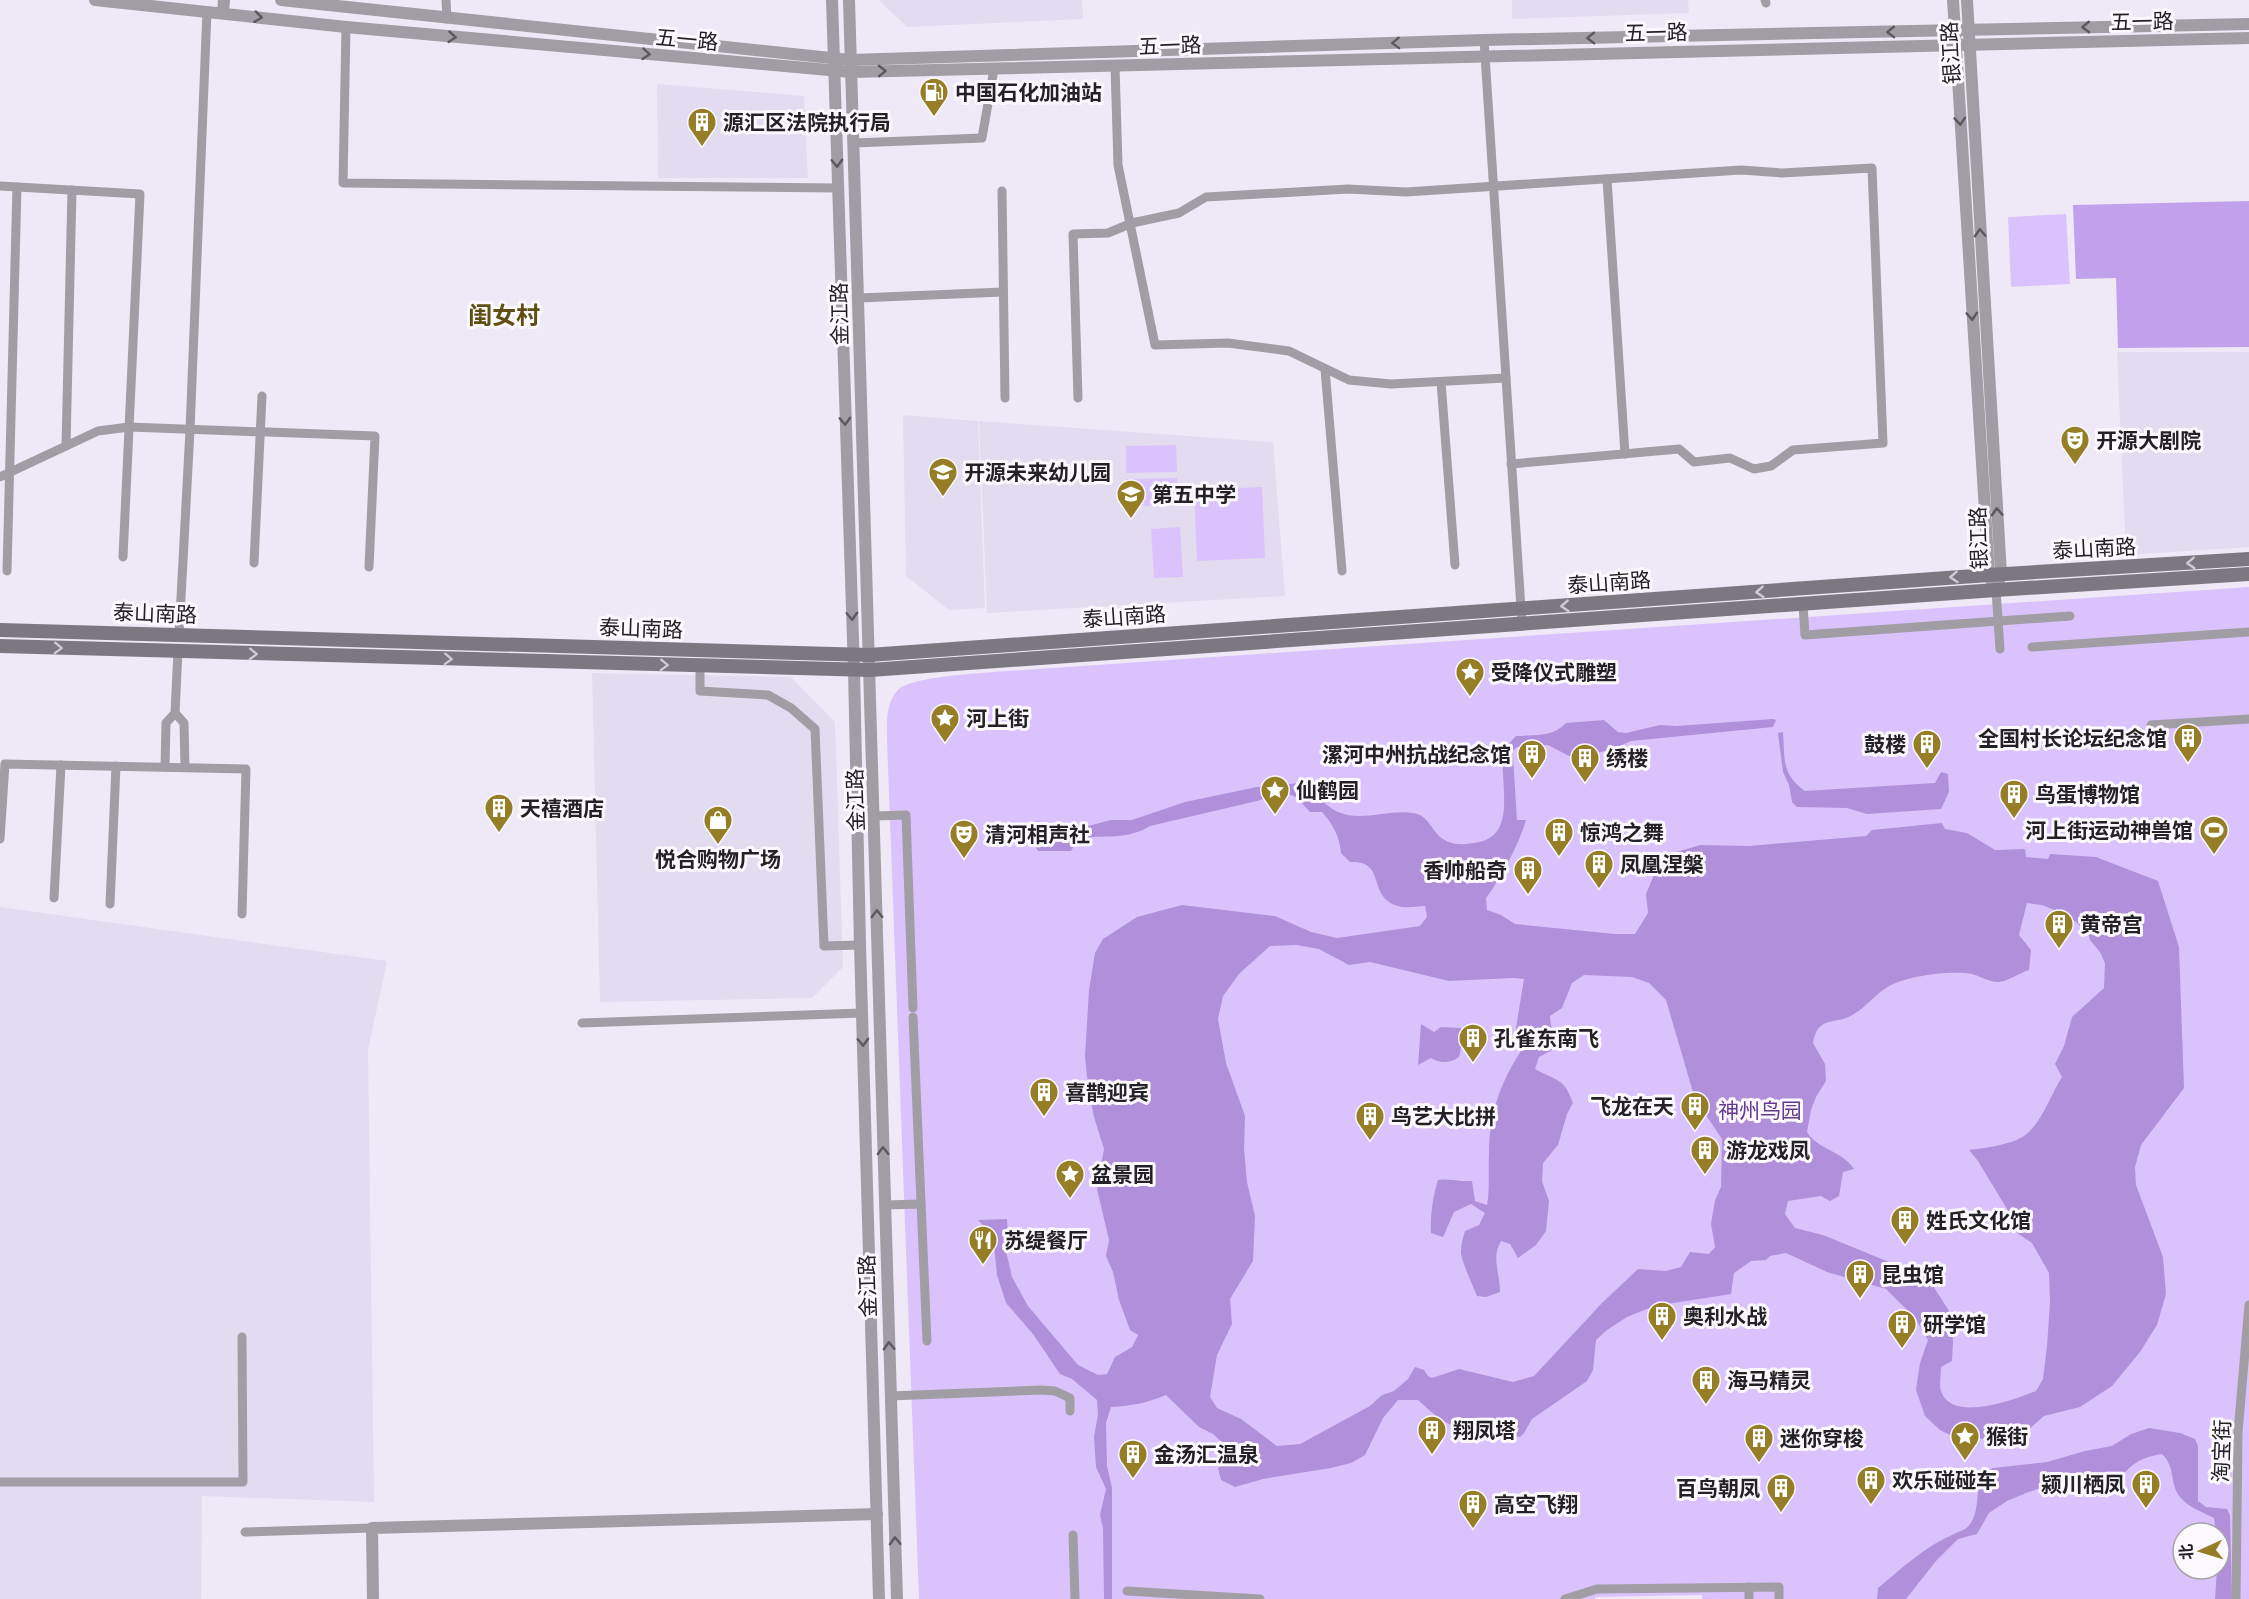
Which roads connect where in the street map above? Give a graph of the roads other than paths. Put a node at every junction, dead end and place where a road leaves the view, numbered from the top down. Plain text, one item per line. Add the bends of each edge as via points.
1 (95, 0) edge
2 (281, 0) edge
3 (446, 0) edge
4 (832, 0) edge
5 (849, 0) edge
6 (1953, 0) edge
7 (1967, 0) edge
8 (223, 6) edge
9 (207, 11) junction
10 (447, 19) junction
11 (2249, 24) edge
12 (346, 27) junction
13 (1954, 30) junction
14 (1968, 30) junction
15 (2249, 38) edge
16 (1484, 40) junction
17 (1955, 44) junction
18 (1969, 44) junction
19 (1485, 56) junction
20 (833, 65) junction
21 (851, 66) junction
22 (1115, 66) junction
23 (994, 69) junction
24 (854, 143) junction
25 (1607, 178) junction
26 (0, 186) edge
27 (1493, 186) junction
28 (17, 187) junction
29 (838, 188) junction
30 (72, 190) junction
31 (1002, 191) dead end
32 (1130, 224) junction
33 (1003, 292) junction
34 (858, 298) junction
35 (1325, 369) junction
36 (1506, 378) junction
37 (860, 382) junction
38 (1442, 382) junction
39 (844, 383) junction
40 (262, 396) dead end
41 (1078, 398) dead end
42 (1005, 399) dead end
43 (129, 427) junction
44 (190, 430) junction
45 (261, 432) junction
46 (66, 446) junction
47 (1625, 454) junction
48 (1511, 464) junction
49 (11, 472) junction
50 (0, 477) edge
51 (123, 557) dead end
52 (2249, 560) edge
53 (254, 563) dead end
54 (1455, 565) dead end
55 (369, 567) dead end
56 (7, 571) dead end
57 (1342, 571) dead end
58 (2249, 574) edge
59 (1995, 575) junction
60 (1996, 590) junction
61 (1803, 605) junction
62 (1521, 610) junction
63 (2070, 616) dead end
64 (1998, 621) junction
65 (1522, 624) junction
66 (0, 630) edge
67 (2249, 632) edge
68 (178, 635) junction
69 (0, 646) edge
70 (2032, 647) dead end
71 (640, 649) junction
72 (2000, 649) dead end
73 (178, 651) junction
74 (869, 655) junction
75 (854, 656) junction
76 (639, 664) junction
77 (700, 666) junction
78 (854, 670) junction
79 (870, 670) junction
80 (175, 713) junction
81 (2249, 719) edge
82 (2151, 725) dead end
83 (60, 765) junction
84 (116, 766) junction
85 (165, 767) junction
86 (185, 767) junction
87 (875, 816) junction
88 (0, 839) edge
89 (54, 898) dead end
90 (110, 904) dead end
91 (242, 914) dead end
92 (878, 944) junction
93 (860, 945) junction
94 (862, 1013) junction
95 (582, 1023) dead end
96 (921, 1204) junction
97 (868, 1205) junction
98 (884, 1205) junction
99 (2249, 1305) edge
100 (242, 1337) dead end
101 (927, 1341) dead end
102 (890, 1396) junction
103 (1070, 1412) dead end
104 (0, 1482) edge
105 (877, 1514) junction
106 (372, 1528) junction
107 (245, 1532) dead end
108 (1073, 1536) dead end
109 (1715, 1587) junction
110 (1749, 1587) junction
111 (1652, 1588) junction
112 (1680, 1588) junction
113 (1623, 1589) junction
114 (1127, 1591) dead end
115 (1571, 1598) edge
116 (373, 1599) edge
117 (879, 1599) edge
118 (897, 1599) edge
119 (1075, 1599) edge
120 (1260, 1599) edge
121 (1623, 1599) edge
122 (1652, 1599) edge
123 (1680, 1599) edge
124 (1715, 1599) edge
125 (1749, 1599) edge
126 (1779, 1599) edge
127 (2236, 1599) edge

1 - 9 street, 五一路
2 - 10 street, 五一路
3 - 10 street
4 - 20 street, 金江路
5 - 21 street, 金江路
6 - 13 street, 银江路
7 - 14 street, 银江路
8 - 9 street, 五一路
8 -> 12 street, 五一路
9 - 44 street
10 - 20 street, 五一路
11 -> 14 street, 五一路
12 -> 20 street, 五一路
12 - 29 street via 343,183
13 - 14 street, 五一路
13 -> 16 street, 五一路
13 - 17 street, 银江路
14 - 18 street, 银江路
15 - 18 street, 五一路
16 - 19 street
16 -> 21 street, 五一路
17 - 18 street, 五一路
17 - 19 street, 五一路
17 -> 59 street, 银江路
59 -> 18 street, 银江路
19 - 22 street, 五一路
19 - 27 street
20 - 21 street, 五一路
20 -> 29 street, 金江路
21 -> 23 street, 五一路
21 - 24 street, 金江路
22 - 23 street, 五一路
22 - 32 street via 1119,165
23 - 24 street via 982,138
24 - 34 street, 金江路
25 - 27 street
25 - 47 street
25 - 47 street via 1872,168 1883,443 1793,450 1771,466 1754,469 1730,458 1694,462 1679,449
26 - 28 street
27 - 32 street via 1206,196 1179,213
27 - 36 street
28 - 30 street
28 - 49 street
29 - 39 street, 金江路
30 - 43 street via 140,194
30 - 46 street
31 - 33 street
32 - 35 street via 1155,345 1228,344 1289,351
32 - 41 street via 1108,233 1073,234
33 - 34 street
33 - 42 street
34 - 37 street, 金江路
35 - 38 street via 1349,380 1391,384
35 - 57 street
36 - 38 street
36 - 48 street
37 - 39 street
37 - 74 street, 金江路
38 - 54 street
39 -> 75 street, 金江路
40 - 45 street
43 - 44 street
43 - 46 street via 98,431
43 - 51 street
44 - 45 street
44 - 68 street
45 - 53 street
45 - 55 street via 375,436
46 - 49 street
47 - 48 street
48 - 62 street
49 - 50 street
49 - 56 street
52 -> 59 main road, 泰山南路
58 - 60 main road, 泰山南路
59 - 60 street, 银江路
59 -> 62 main road, 泰山南路
60 - 61 main road, 泰山南路
60 - 64 street
61 - 64 street via 1805,635
61 - 65 main road, 泰山南路
62 - 65 street
62 - 74 main road, 泰山南路
63 - 64 street
64 - 72 street
65 - 79 main road, 泰山南路
66 - 68 main road, 泰山南路
67 - 70 street
68 - 71 main road, 泰山南路
68 - 73 main road
69 -> 73 main road, 泰山南路
71 - 75 main road, 泰山南路
71 - 76 main road
73 -> 76 main road, 泰山南路
73 - 80 street
74 - 75 main road, 泰山南路
74 - 79 street, 金江路
75 - 78 street, 金江路
76 -> 77 main road, 泰山南路
77 - 78 main road, 泰山南路
77 - 93 street via 700,691 768,695 815,729 824,946
78 - 79 main road, 泰山南路
78 - 93 street, 金江路
79 - 87 street, 金江路
80 - 85 street via 166,723
80 - 86 street via 184,723
81 - 82 street
83 - 84 street
83 - 88 street via 5,764
83 - 89 street
84 - 85 street
84 - 90 street
85 - 86 street
86 - 91 street via 246,769
92 -> 87 street, 金江路
87 - 96 street via 906,815
92 - 93 street
98 -> 92 street, 金江路
93 - 94 street, 金江路
94 - 95 street
94 -> 97 street, 金江路
96 - 98 street
96 - 101 street
97 - 98 street
97 - 105 street, 金江路
102 -> 98 street, 金江路
99 - 127 street, 淘宝街 via 2238,1432
100 - 104 street via 243,1482
102 - 103 street via 1055,1391 1070,1398
118 -> 102 street, 金江路
105 - 106 street
105 - 117 street, 金江路
106 - 107 street
106 - 116 street
108 - 119 street
109 - 110 street
109 - 112 street
109 - 124 street
110 - 125 street
110 - 126 street via 1779,1587
111 - 112 street
111 - 113 street
111 - 122 street
112 - 123 street
113 - 115 street via 1597,1589
113 - 121 street
114 - 120 street

